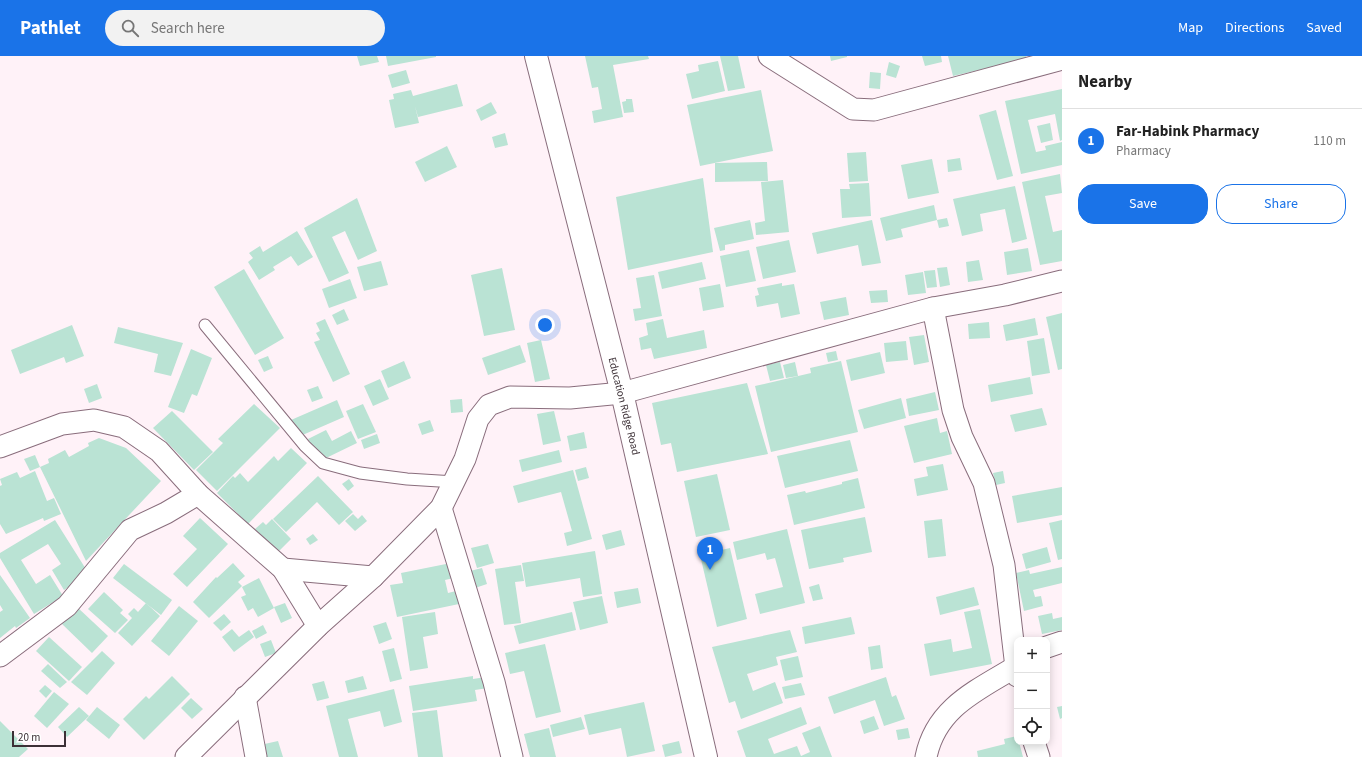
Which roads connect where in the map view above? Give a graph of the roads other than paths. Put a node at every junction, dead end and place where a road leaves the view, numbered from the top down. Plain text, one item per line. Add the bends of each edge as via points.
1 (536, 56) edge
2 (768, 56) edge
3 (1062, 59) edge
4 (1062, 280) edge
5 (933, 308) junction
6 (206, 324) dead end
7 (622, 393) junction
8 (0, 447) edge
9 (455, 482) junction
10 (198, 494) junction
11 (441, 508) junction
12 (284, 569) junction
13 (373, 577) junction
14 (318, 626) junction
15 (1062, 642) edge
16 (1050, 646) edge
17 (1014, 652) edge
18 (0, 656) edge
19 (1014, 671) edge
20 (245, 697) junction
21 (1035, 745) edge
22 (186, 757) edge
23 (256, 757) edge
24 (512, 757) edge
25 (706, 757) edge
26 (925, 757) edge
27 (1039, 757) edge

1 - 7 main road, Education Ridge Road
2 - 3 street via 853,109 862,110 874,110
4 - 5 street via 1005,295
5 - 7 street
5 - 17 street via 953,410 962,437 984,483 1004,565
6 - 9 lane via 305,446 323,463 360,473
7 - 9 street via 570,398 510,397 489,406 478,418
7 - 25 main road, Education Ridge Road
8 - 10 street via 62,424 94,420 124,427 159,450
9 - 11 street
10 - 12 street
10 - 18 street via 130,530 67,606
11 - 13 street
11 - 24 street via 494,682
12 - 13 street
12 - 14 street
13 - 14 street
14 - 20 street
15 - 16 street
19 - 26 street via 964,697 945,716 933,736
20 - 22 street
20 - 23 street
21 - 27 street

